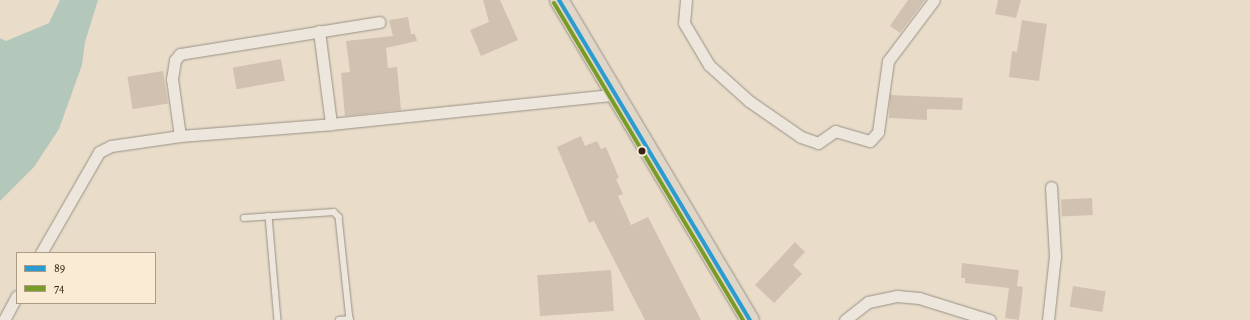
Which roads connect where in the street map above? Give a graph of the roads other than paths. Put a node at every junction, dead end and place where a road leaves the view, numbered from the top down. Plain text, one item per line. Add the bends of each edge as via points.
1 (559, 0) edge
2 (686, 0) edge
3 (934, 0) edge
4 (379, 22) dead end
5 (319, 31) junction
6 (614, 95) junction
7 (330, 124) junction
8 (180, 136) junction
9 (1051, 187) dead end
10 (269, 216) junction
11 (244, 218) dead end
12 (42, 252) edge
13 (16, 298) edge
14 (4, 320) edge
15 (278, 320) edge
16 (339, 320) edge
17 (350, 320) edge
18 (750, 320) edge
19 (845, 320) edge
20 (990, 320) edge
21 (1048, 320) edge

1 - 6 highway
2 - 3 street via 684,22 708,65 749,101 801,137 818,142 835,131 870,140 878,132 888,62
4 - 5 street
5 - 7 street
5 - 8 street via 180,54 175,60 172,79
6 - 7 street
6 - 18 highway
7 - 8 street
8 - 12 street via 111,146 99,152
9 - 21 street via 1055,256
10 - 11 lane
10 - 15 lane
10 - 17 lane via 334,212 339,217
13 - 14 street
16 - 17 lane
19 - 20 street via 868,302 897,296 919,298

